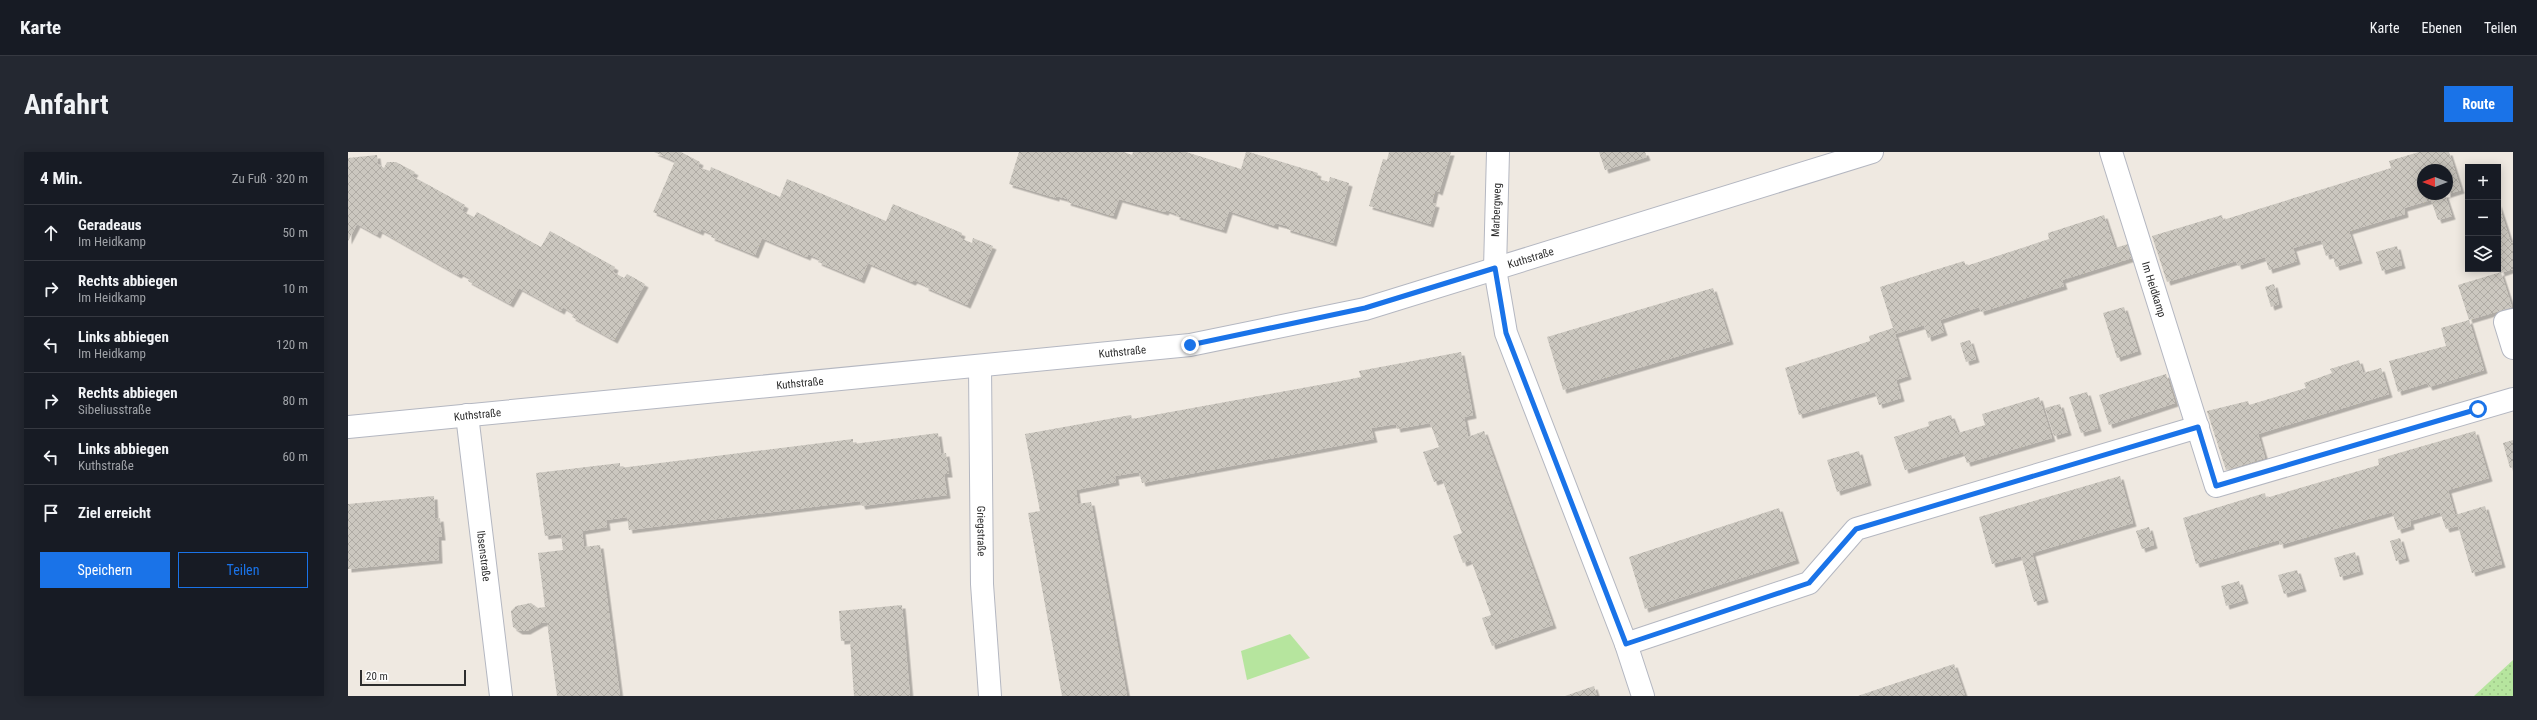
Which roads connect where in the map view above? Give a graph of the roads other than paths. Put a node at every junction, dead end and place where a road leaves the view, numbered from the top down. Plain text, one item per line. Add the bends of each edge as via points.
1 (1498, 152) edge
2 (1872, 152) edge
3 (2111, 152) edge
4 (1495, 268) junction
5 (2513, 320) edge
6 (2513, 348) edge
7 (980, 366) junction
8 (2513, 399) edge
9 (467, 415) junction
10 (348, 427) edge
11 (2198, 427) junction
12 (1626, 644) junction
13 (501, 696) edge
14 (990, 696) edge
15 (1644, 696) edge

1 - 4 street, Marbergweg
2 - 4 street, Kuthstraße
3 - 11 street, Im Heidkamp
4 - 7 street, Kuthstraße via 1365,308 1190,345
4 - 12 street, Marbergweg via 1506,333
5 - 6 street via 2505,322
7 - 9 street, Kuthstraße
7 - 14 street, Griegstraße via 982,584
8 - 11 street, Im Heidkamp via 2216,486
9 - 10 street, Kuthstraße
9 - 13 street, Ibsenstraße
11 - 12 street via 1856,529 1809,583
12 - 15 street, Marbergweg

